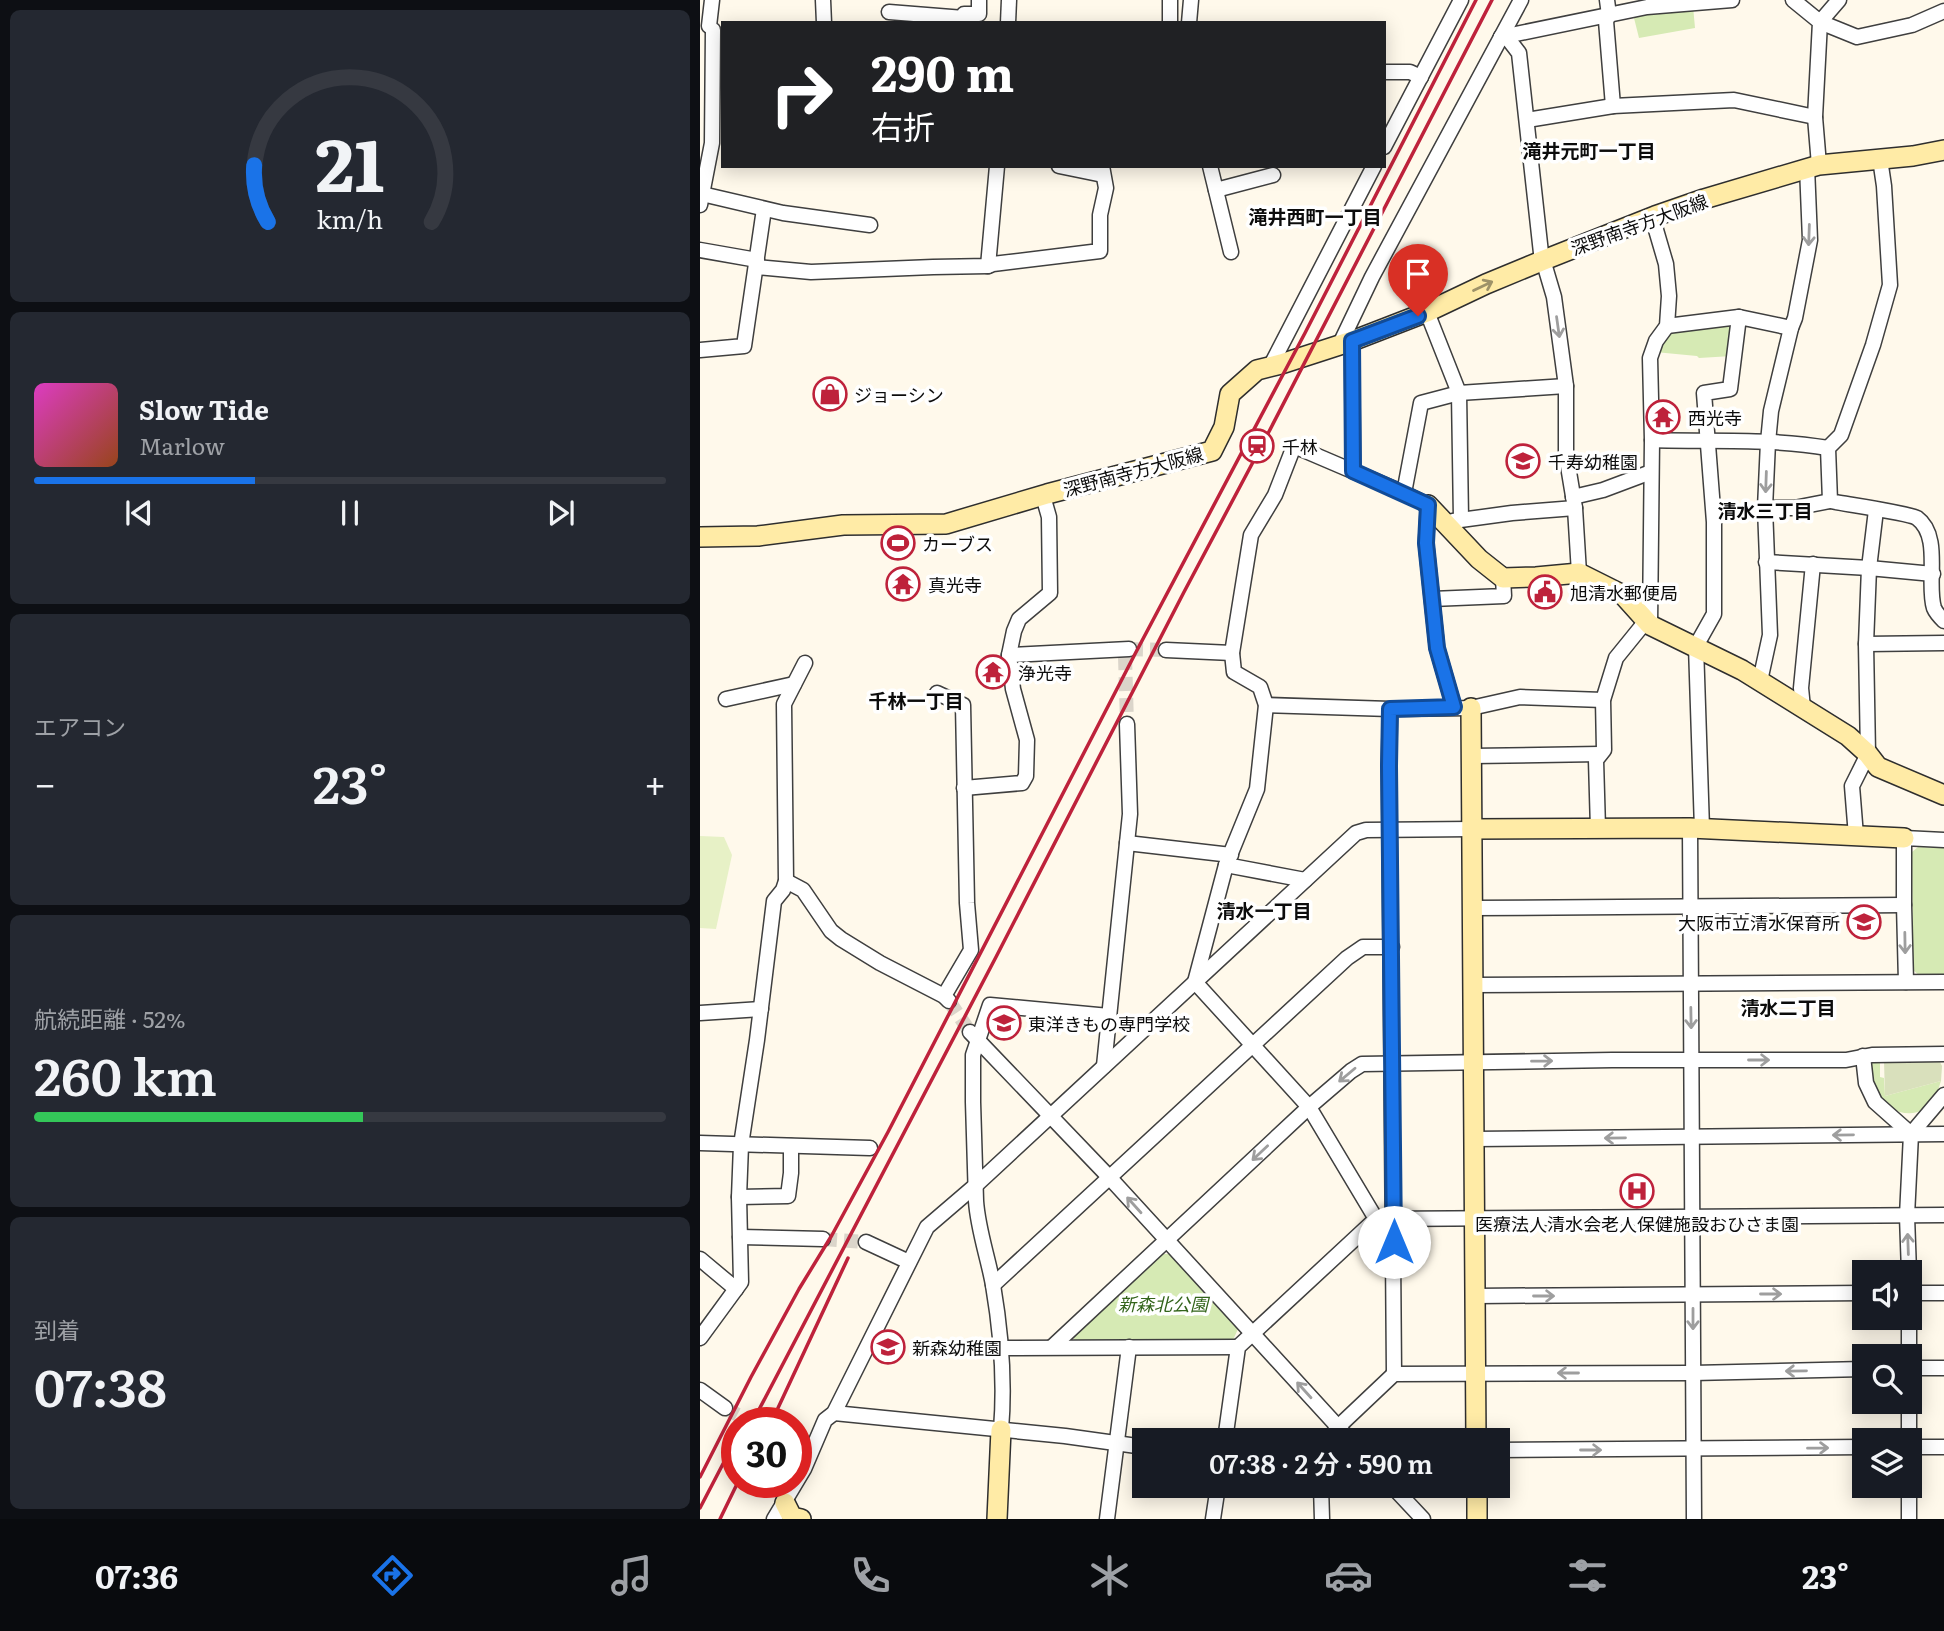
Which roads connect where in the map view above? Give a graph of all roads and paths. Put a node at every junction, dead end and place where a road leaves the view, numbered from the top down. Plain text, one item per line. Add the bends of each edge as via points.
1 (712, 0) edge
2 (823, 0) edge
3 (979, 0) edge
4 (1009, 0) edge
5 (1170, 0) edge
6 (1191, 0) edge
7 (1461, 0) edge
8 (1521, 0) edge
9 (1607, 0) edge
10 (1732, 0) edge
11 (1793, 0) edge
12 (1839, 0) edge
13 (1944, 11) edge
14 (889, 12) dead end
15 (1609, 16) junction
16 (824, 21) edge
17 (1008, 21) edge
18 (1170, 21) edge
19 (1189, 21) edge
20 (1820, 22) junction
21 (711, 28) edge
22 (1501, 37) junction
23 (1386, 72) edge
24 (1421, 77) junction
25 (718, 104) edge
26 (1613, 106) junction
27 (1815, 117) junction
28 (1527, 120) junction
29 (1386, 143) edge
30 (1944, 151) edge
31 (1880, 159) junction
32 (1813, 166) junction
33 (997, 168) edge
34 (1076, 168) edge
35 (1210, 168) edge
36 (1373, 168) edge
37 (1102, 171) edge
38 (1273, 174) dead end
39 (1216, 190) junction
40 (701, 200) edge
41 (764, 209) junction
42 (1655, 216) junction
43 (870, 225) dead end
44 (700, 250) edge
45 (1231, 252) dead end
46 (1544, 260) junction
47 (756, 263) junction
48 (988, 266) junction
49 (1427, 312) junction
50 (1739, 317) junction
51 (1667, 326) junction
52 (1791, 328) junction
53 (1346, 342) junction
54 (700, 350) edge
55 (1270, 367) junction
56 (1566, 386) junction
57 (1459, 393) junction
58 (1652, 440) junction
59 (1707, 442) junction
60 (1768, 442) junction
61 (1828, 448) junction
62 (1353, 471) junction
63 (1651, 472) junction
64 (1404, 493) junction
65 (1043, 496) junction
66 (1830, 501) junction
67 (1574, 503) junction
68 (1428, 505) junction
69 (1765, 508) junction
70 (1876, 510) junction
71 (1453, 521) junction
72 (700, 537) edge
73 (1766, 562) junction
74 (1813, 564) junction
75 (1868, 568) junction
76 (1579, 573) junction
77 (1933, 574) junction
78 (1503, 578) junction
79 (1432, 599) junction
80 (1944, 621) edge
81 (1648, 623) junction
82 (1866, 643) junction
83 (1944, 643) edge
84 (1696, 646) junction
85 (1166, 650) tunnel mouth
86 (1126, 651) tunnel mouth
87 (1232, 653) junction
88 (1009, 655) junction
89 (805, 663) dead end
90 (1760, 681) junction
91 (794, 684) junction
92 (937, 693) dead end
93 (726, 699) dead end
94 (1603, 700) junction
95 (1266, 705) junction
96 (1462, 707) junction
97 (1803, 708) junction
98 (1390, 709) junction
99 (1127, 724) tunnel mouth
100 (1600, 754) junction
101 (1868, 754) junction
102 (1472, 756) junction
103 (964, 788) junction
104 (1944, 795) edge
105 (1598, 828) junction
106 (1696, 828) junction
107 (1472, 829) junction
108 (1390, 830) junction
109 (1856, 836) junction
110 (1904, 838) junction
111 (1944, 840) edge
112 (1127, 843) junction
113 (1228, 860) junction
114 (1305, 880) junction
115 (786, 881) junction
116 (1903, 905) junction
117 (1690, 906) junction
118 (1473, 908) junction
119 (1392, 947) junction
120 (1195, 982) junction
121 (1906, 982) junction
122 (1944, 982) edge
123 (1690, 984) junction
124 (1473, 985) junction
125 (761, 1009) junction
126 (700, 1013) edge
127 (1109, 1016) junction
128 (974, 1036) junction
129 (1254, 1045) junction
130 (1944, 1054) edge
131 (1863, 1056) junction
132 (1691, 1060) junction
133 (1474, 1062) junction
134 (1392, 1063) junction
135 (1104, 1066) junction
136 (1944, 1095) edge
137 (1310, 1107) junction
138 (1050, 1116) junction
139 (1911, 1133) junction
140 (1944, 1134) edge
141 (1692, 1137) junction
142 (1474, 1139) junction
143 (700, 1143) edge
144 (741, 1145) junction
145 (791, 1146) junction
146 (870, 1148) dead end
147 (1110, 1178) junction
148 (976, 1185) junction
149 (739, 1197) junction
150 (1944, 1215) edge
151 (1907, 1216) junction
152 (1475, 1217) junction
153 (1692, 1217) junction
154 (1376, 1219) junction
155 (1393, 1219) junction
156 (740, 1237) junction
157 (823, 1239) tunnel mouth
158 (1166, 1240) junction
159 (866, 1242) tunnel mouth
160 (700, 1259) edge
161 (1909, 1260) edge
162 (909, 1262) junction
163 (993, 1285) junction
164 (736, 1289) junction
165 (1852, 1293) edge
166 (1922, 1293) edge
167 (1944, 1293) edge
168 (1693, 1295) junction
169 (1476, 1296) junction
170 (1252, 1334) junction
171 (700, 1338) edge
172 (1052, 1347) junction
173 (1129, 1347) junction
174 (1238, 1347) junction
175 (1000, 1348) junction
176 (1922, 1368) edge
177 (1944, 1368) edge
178 (1852, 1369) edge
179 (1693, 1373) junction
180 (1394, 1374) junction
181 (1476, 1374) junction
182 (700, 1390) edge
183 (724, 1407) tunnel mouth
184 (834, 1413) junction
185 (1338, 1427) joint
186 (1227, 1428) edge
187 (1476, 1428) edge
188 (1001, 1430) junction
189 (1117, 1442) junction
190 (1132, 1445) edge
191 (1852, 1447) edge
192 (1922, 1447) edge
193 (1944, 1447) edge
194 (1694, 1449) junction
195 (1510, 1450) edge
196 (1216, 1498) edge
197 (1321, 1498) edge
198 (1403, 1498) edge
199 (1477, 1498) edge
200 (1909, 1498) edge
201 (779, 1511) edge
202 (801, 1519) edge
203 (997, 1519) edge
204 (1107, 1519) edge
205 (1213, 1519) edge
206 (1322, 1519) edge
207 (1423, 1519) edge
208 (1477, 1519) edge
209 (1694, 1519) edge
210 (1909, 1519) edge

1 - 21 street
2 - 16 street
3 - 14 street via 978,14 964,14 964,18
4 - 17 street
5 - 18 street
6 - 19 street
7 - 24 street
8 - 22 street
9 - 15 street
10 - 15 street via 1647,7
11 - 20 street
12 - 20 street
13 - 20 street via 1912,25 1857,37
15 - 22 street
15 - 26 street
20 - 27 street
21 - 25 street
22 - 28 street via 1519,53
22 - 53 street via 1372,277
23 - 24 street
24 - 29 street
25 - 40 street
26 - 27 street via 1734,100
26 - 28 street
27 - 32 street
28 - 46 street
30 - 31 street, 深野南寺方大阪線
31 - 32 street, 深野南寺方大阪線
31 - 61 street via 1890,285 1841,435
32 - 42 street, 深野南寺方大阪線
32 -> 52 street via 1810,240
33 - 48 street
34 - 37 street
35 - 39 street
36 - 55 street
37 - 48 street via 1106,188 1100,251
38 - 39 street
39 - 45 street
40 - 41 street
41 - 43 street
41 - 47 street
42 - 46 street, 深野南寺方大阪線
42 - 51 street via 1666,264
44 - 47 street
49 -> 46 street, 深野南寺方大阪線
46 -> 56 street
47 - 48 street via 811,272
47 - 54 street via 744,346
49 - 53 street, 深野南寺方大阪線
49 - 57 street
50 - 51 street
50 - 52 street
50 - 59 street via 1730,390 1703,393
51 - 58 street via 1650,358
52 - 60 street via 1770,411
53 - 55 street, 深野南寺方大阪線
53 - 62 street
55 - 65 street, 深野南寺方大阪線 via 1256,370 1230,394 1224,427 1212,451
56 - 57 street
56 - 67 street via 1566,454
57 - 64 street via 1421,403
57 - 71 street
58 - 59 street
58 - 63 street
59 - 60 street
59 - 84 street via 1714,522 1714,614
60 - 61 street
60 -> 69 street
61 - 66 street
62 - 64 street
62 - 87 street via 1294,446 1275,495 1251,535
63 - 67 street
63 - 81 street
64 - 68 street
65 - 72 street, 深野南寺方大阪線 via 946,524 843,525 758,536
65 - 88 street via 1049,517 1050,593 1019,619
66 - 69 street
66 - 70 street
67 - 71 street
67 - 76 street
68 - 71 street
68 - 79 street via 1426,543
69 - 73 street
70 - 75 street
70 - 77 street via 1916,517 1929,533
71 - 78 street via 1479,559
73 - 74 street
73 - 90 street via 1770,635
74 - 75 street
74 - 97 street
75 - 77 street
75 - 82 street
76 - 78 street
76 - 81 street via 1623,595
77 - 80 street via 1933,605
78 - 79 street via 1504,596
79 - 96 street via 1437,648
81 - 84 street
81 - 94 street via 1616,658
82 - 83 street
82 - 101 street
84 - 90 street
84 - 106 street
85 - 87 street
86 - 88 street
87 - 95 street via 1234,672 1260,687
88 - 103 street via 1027,740 1026,776 1022,783
89 - 91 street
90 - 97 street
91 - 93 street
91 - 115 street via 784,704
92 - 103 street via 963,705
94 - 96 street via 1520,697
94 - 100 street via 1604,750
95 - 98 street
95 - 113 street via 1257,789
96 - 98 street
96 - 102 street
97 - 101 street
98 - 108 street
99 - 112 street
100 - 102 street
100 - 105 street via 1596,760
101 - 104 street via 1878,767
101 - 109 street via 1852,786
102 - 107 street
103 - 115 street via 971,950 947,998 841,939 803,890
105 - 106 street
105 - 107 street
106 - 109 street
106 - 117 street
107 - 108 street
107 - 118 street
108 - 114 street via 1356,833
108 - 119 street
109 - 110 street
110 - 111 street
110 - 116 street
112 - 113 street
112 - 127 street
113 - 114 street
113 - 120 street
114 - 120 street
115 - 125 street via 774,901
116 - 117 street
116 -> 121 street
117 - 118 street
117 - 123 street
118 - 124 street
119 - 129 street via 1357,950
119 - 134 street
120 - 129 street
120 - 135 street
121 - 122 street
121 - 123 street
123 - 124 street
123 -> 132 street
124 - 133 street
125 - 126 street
125 - 144 street
127 - 128 street via 990,1004
127 - 135 street
128 - 138 street
128 - 148 street
129 - 137 street
129 - 147 street
130 - 131 street
132 -> 131 street
131 - 139 street via 1866,1083 1875,1102
133 -> 132 street
132 - 141 street
133 - 134 street
133 - 142 street
134 -> 137 street via 1356,1067
134 - 155 street
135 - 138 street
136 - 139 street
137 - 154 street
137 -> 158 street
138 - 147 street
138 - 148 street
139 - 140 street
139 -> 141 street
139 - 151 street
141 -> 142 street
141 - 153 street
142 - 152 street
143 - 144 street
144 - 145 street
144 - 149 street
145 - 146 street
145 - 149 street via 789,1196
158 -> 147 street
147 - 163 street
148 - 162 street via 927,1227
148 - 163 street
149 - 156 street
150 - 151 street
151 - 153 street
161 -> 151 street
152 - 153 street
152 - 155 street
152 - 169 street
153 - 168 street
154 - 155 street
154 - 170 street
155 - 180 street
156 - 157 street
156 - 164 street via 741,1282
158 - 170 street
158 - 172 street
159 - 162 street
160 - 164 street
162 - 184 street
163 - 175 street
164 - 171 street
168 -> 165 street
166 - 167 street
169 -> 168 street
168 -> 179 street
169 - 181 street
170 - 174 street
185 -> 170 street
172 - 173 street
172 - 175 street
173 - 174 street
173 - 189 street
174 - 186 street
175 - 188 street
176 - 177 street
178 -> 179 street
179 -> 181 street
179 - 194 street
180 - 181 street
180 - 185 street
181 - 187 street
182 - 183 street
184 - 188 street
184 - 201 street via 825,1420
188 - 189 street
188 - 203 street
189 - 190 street
189 - 204 street
194 -> 191 street
192 - 193 street
195 -> 194 street
194 - 209 street
196 - 205 street
197 - 206 street
198 - 207 street
199 - 208 street
200 - 210 street
201 - 202 street

